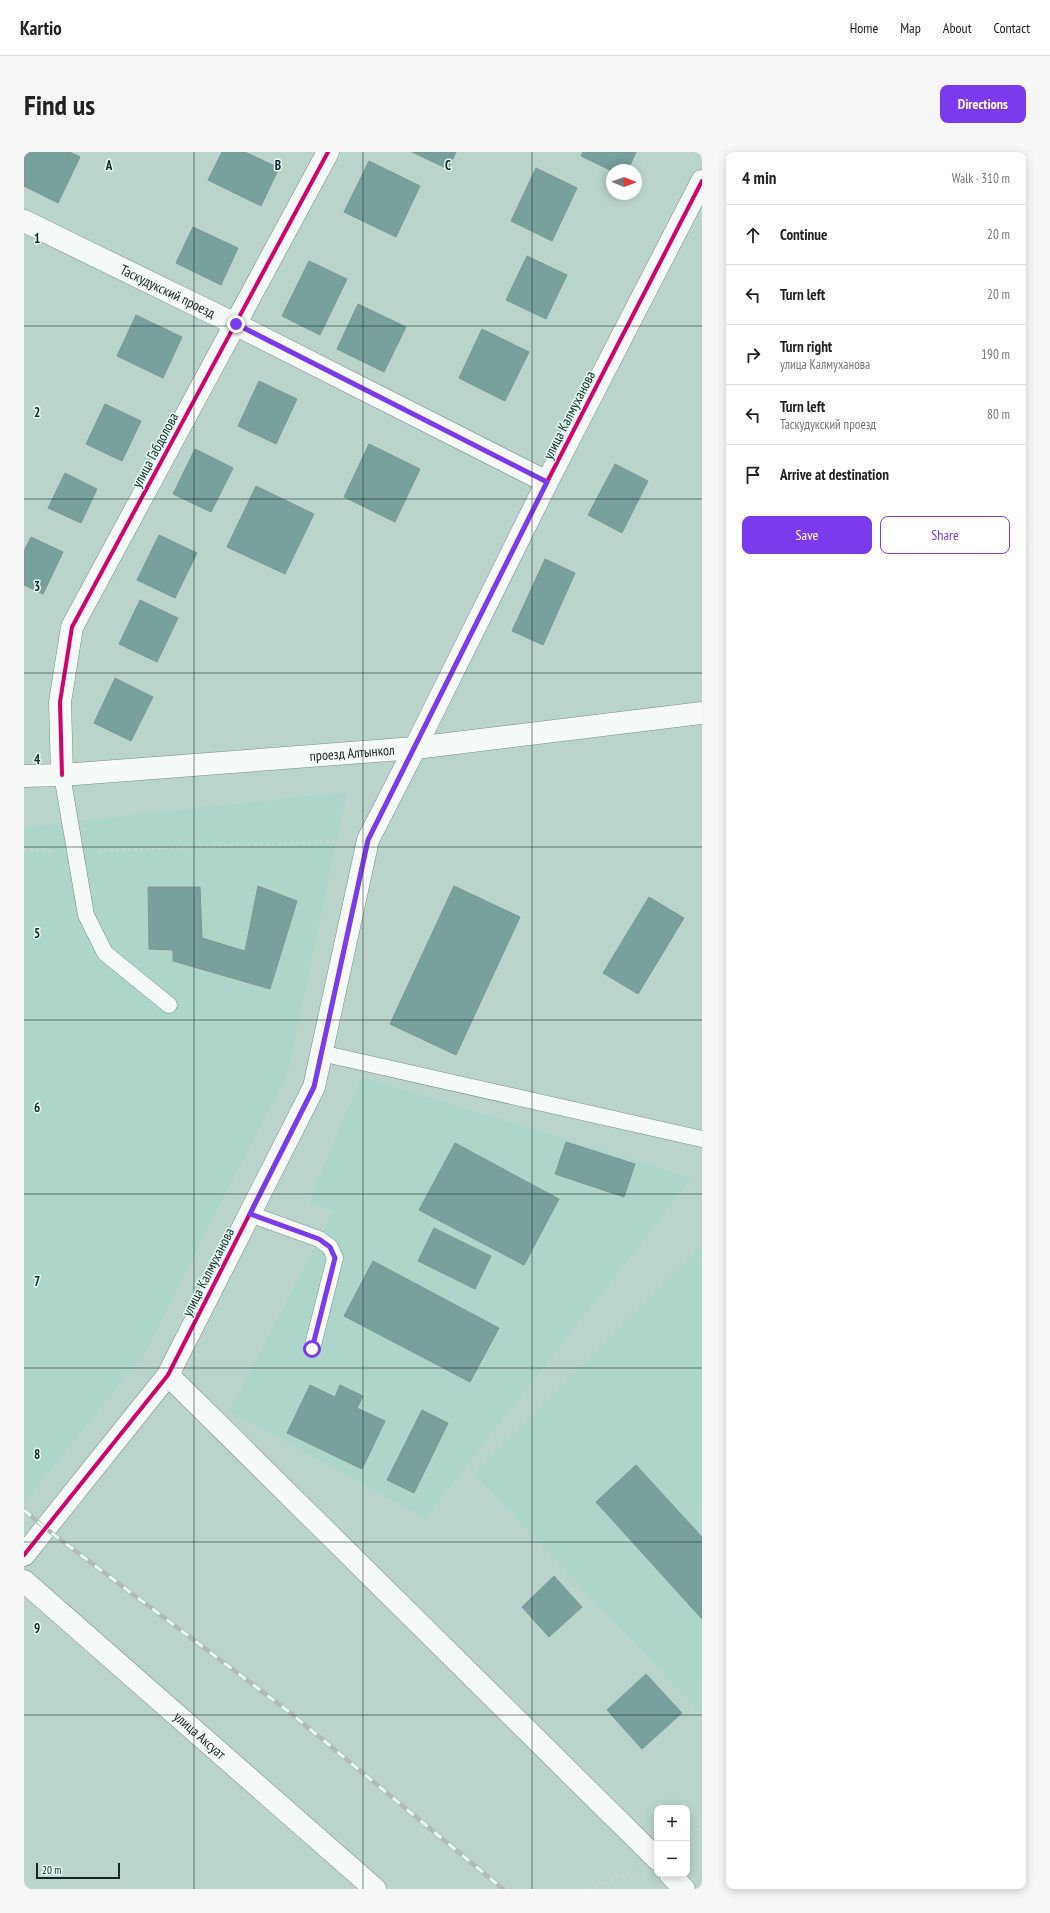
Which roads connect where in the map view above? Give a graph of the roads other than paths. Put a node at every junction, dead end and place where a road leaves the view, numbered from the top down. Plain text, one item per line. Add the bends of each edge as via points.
1 (328, 152) edge
2 (702, 181) edge
3 (24, 221) edge
4 (236, 324) junction
5 (547, 482) junction
6 (702, 712) edge
7 (415, 748) junction
8 (62, 775) junction
9 (24, 776) edge
10 (169, 1005) dead end
11 (321, 1053) junction
12 (702, 1139) edge
13 (250, 1214) junction
14 (312, 1349) dead end
15 (168, 1375) junction
16 (24, 1555) edge
17 (24, 1581) edge
18 (654, 1856) edge
19 (673, 1877) edge
20 (375, 1889) edge
21 (684, 1889) edge

1 - 4 street, улица Габдолова
2 - 5 street, улица Калмуханова
3 - 4 street, Таскудукский проезд
4 - 5 street, Таскудукский проезд
4 - 8 street, улица Габдолова via 72,627 60,702
5 - 7 street, улица Калмуханова
6 - 7 street, проезд Алтынкол
7 - 8 street, проезд Алтынкол
7 - 11 street, улица Калмуханова via 368,840
8 - 9 street, проезд Алтынкол
8 - 10 lane via 86,915 105,953
11 - 12 lane
11 - 13 street, улица Калмуханова via 314,1087
13 - 14 lane via 319,1239 330,1247 335,1258
13 - 15 street, улица Калмуханова
15 - 16 street, улица Калмуханова
15 - 18 street
17 - 20 street, улица Аксуат
19 - 21 street

